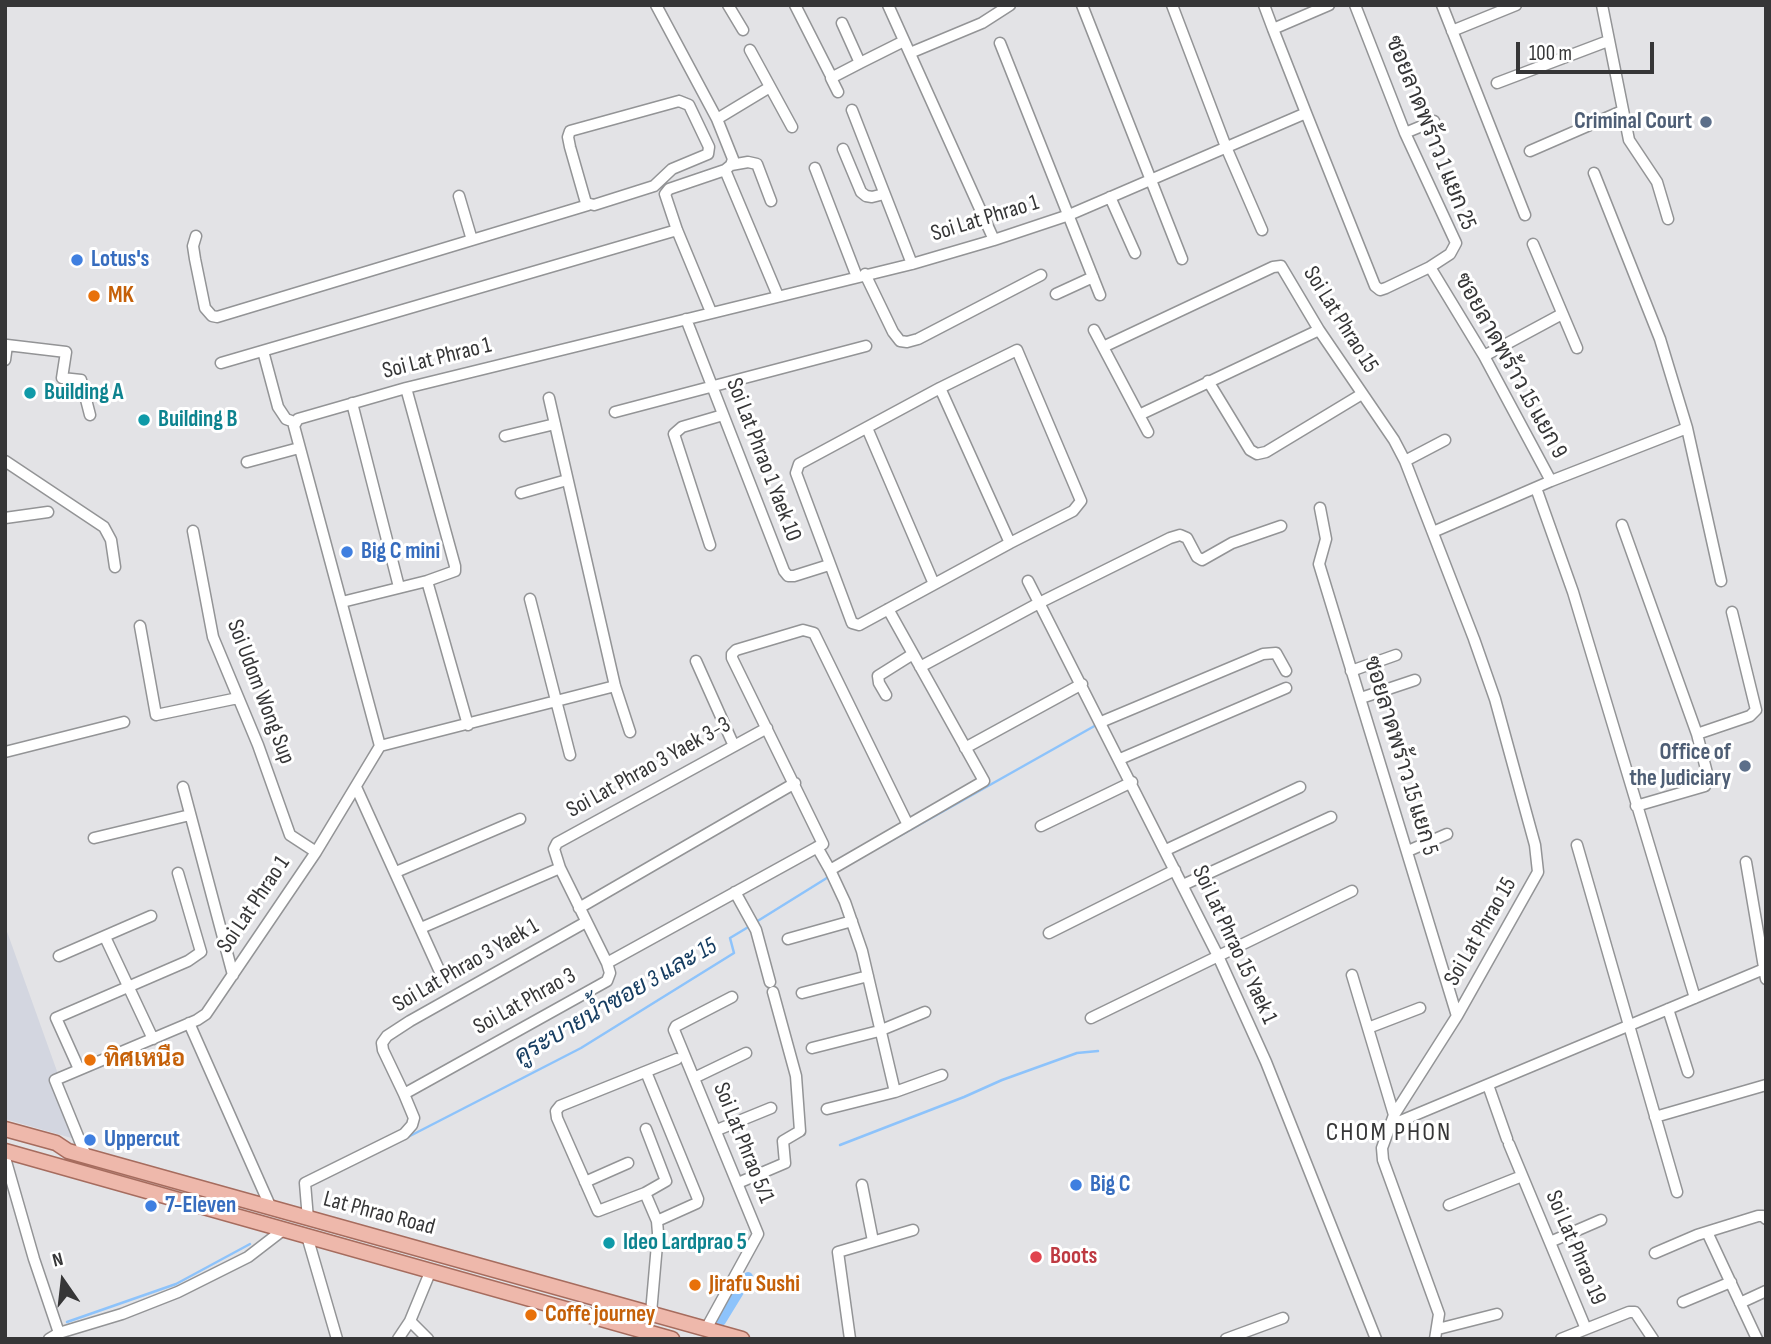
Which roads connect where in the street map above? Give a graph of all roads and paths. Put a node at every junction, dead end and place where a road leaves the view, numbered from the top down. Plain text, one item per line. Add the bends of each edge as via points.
1 (656, 5) edge
2 (728, 5) edge
3 (795, 5) edge
4 (902, 5) edge
5 (1010, 5) edge
6 (1082, 5) edge
7 (1172, 5) edge
8 (1264, 5) edge
9 (1329, 5) edge
10 (1355, 5) edge
11 (1442, 5) edge
12 (1516, 5) edge
13 (1602, 5) edge
14 (890, 8) edge
15 (842, 23) dead end
16 (1273, 29) junction
17 (744, 30) dead end
18 (1452, 31) junction
19 (904, 41) junction
20 (1608, 41) junction
21 (1000, 43) dead end
22 (750, 50) dead end
23 (910, 53) junction
24 (860, 63) junction
25 (830, 74) dead end
26 (1497, 83) dead end
27 (770, 87) junction
28 (838, 92) dead end
29 (710, 107) junction
30 (852, 110) dead end
31 (1622, 111) junction
32 (1306, 113) junction
33 (695, 117) junction
34 (717, 118) junction
35 (1434, 121) dead end
36 (792, 127) dead end
37 (1405, 133) junction
38 (1226, 146) junction
39 (843, 149) dead end
40 (1530, 151) dead end
41 (728, 167) junction
42 (815, 168) dead end
43 (1594, 173) dead end
44 (1150, 179) junction
45 (884, 194) junction
46 (459, 196) dead end
47 (1110, 197) junction
48 (771, 201) dead end
49 (588, 205) junction
50 (1069, 215) junction
51 (1525, 215) dead end
52 (1668, 219) dead end
53 (677, 230) junction
54 (1262, 230) dead end
55 (196, 236) dead end
56 (472, 240) junction
57 (994, 240) junction
58 (1533, 244) dead end
59 (1135, 253) dead end
60 (1182, 259) dead end
61 (912, 264) junction
62 (1430, 267) junction
63 (861, 275) junction
64 (1041, 275) dead end
65 (1093, 277) junction
66 (1056, 294) dead end
67 (1100, 295) dead end
68 (778, 296) junction
69 (711, 312) junction
70 (1562, 314) junction
71 (686, 319) junction
72 (1094, 330) dead end
73 (1319, 330) junction
74 (866, 346) dead end
75 (1103, 347) junction
76 (1577, 348) dead end
77 (263, 351) junction
78 (1484, 356) junction
79 (5, 360) edge
80 (221, 363) dead end
81 (1208, 381) junction
82 (713, 387) junction
83 (406, 388) junction
84 (940, 388) junction
85 (1362, 394) junction
86 (549, 398) dead end
87 (352, 403) junction
88 (615, 412) dead end
89 (90, 415) dead end
90 (723, 415) junction
91 (1139, 415) junction
92 (294, 422) junction
93 (555, 424) junction
94 (867, 428) junction
95 (1687, 428) junction
96 (1148, 432) dead end
97 (505, 436) dead end
98 (1445, 440) dead end
99 (299, 448) junction
100 (5, 461) edge
101 (1405, 461) junction
102 (247, 462) dead end
103 (568, 480) junction
104 (1551, 481) junction
105 (1536, 488) junction
106 (521, 493) dead end
107 (1320, 508) dead end
108 (48, 512) dead end
109 (5, 518) edge
110 (1622, 525) dead end
111 (1281, 526) dead end
112 (193, 531) dead end
113 (1433, 532) junction
114 (1010, 543) junction
115 (710, 545) dead end
116 (829, 565) junction
117 (115, 567) dead end
118 (427, 581) junction
119 (1028, 581) dead end
120 (1721, 581) dead end
121 (934, 584) junction
122 (399, 587) junction
123 (530, 599) dead end
124 (342, 602) junction
125 (1040, 603) junction
126 (888, 609) junction
127 (1732, 612) dead end
128 (140, 626) dead end
129 (913, 654) junction
130 (1396, 654) dead end
131 (696, 661) dead end
132 (919, 667) junction
133 (1286, 671) dead end
134 (1352, 671) junction
135 (1415, 680) dead end
136 (1082, 684) junction
137 (615, 686) junction
138 (1286, 688) dead end
139 (887, 695) dead end
140 (238, 698) junction
141 (1361, 698) junction
142 (556, 702) junction
143 (124, 722) dead end
144 (1101, 722) junction
145 (468, 724) junction
146 (767, 728) junction
147 (630, 732) dead end
148 (1697, 734) junction
149 (380, 746) junction
150 (734, 746) junction
151 (965, 748) junction
152 (5, 752) edge
153 (570, 755) dead end
154 (1120, 759) junction
155 (1132, 782) junction
156 (795, 783) junction
157 (183, 787) dead end
158 (356, 787) junction
159 (1300, 787) dead end
160 (1636, 806) junction
161 (190, 816) junction
162 (1331, 817) dead end
163 (520, 820) dead end
164 (908, 825) junction
165 (1041, 826) dead end
166 (1447, 834) dead end
167 (94, 838) dead end
168 (1577, 845) dead end
169 (820, 846) junction
170 (1166, 850) junction
171 (1408, 851) junction
172 (316, 852) junction
173 (1746, 862) dead end
174 (560, 869) junction
175 (1175, 870) junction
176 (396, 872) junction
177 (833, 872) junction
178 (178, 873) dead end
179 (1183, 885) junction
180 (1353, 891) dead end
181 (735, 892) junction
182 (579, 908) junction
183 (151, 916) dead end
184 (852, 921) junction
185 (586, 922) junction
186 (421, 928) junction
187 (1049, 933) dead end
188 (105, 937) junction
189 (788, 939) dead end
190 (59, 956) dead end
191 (1218, 956) junction
192 (607, 963) junction
193 (440, 972) dead end
194 (233, 975) junction
195 (1352, 975) dead end
196 (1765, 975) edge
197 (867, 976) junction
198 (128, 987) junction
199 (802, 993) dead end
200 (732, 998) dead end
201 (1695, 998) junction
202 (1420, 1008) dead end
203 (1668, 1009) junction
204 (925, 1012) dead end
205 (1457, 1016) junction
206 (1091, 1018) dead end
207 (189, 1023) junction
208 (1629, 1026) junction
209 (1368, 1028) junction
210 (879, 1031) junction
211 (153, 1038) junction
212 (812, 1048) dead end
213 (746, 1053) dead end
214 (677, 1059) dead end
215 (79, 1069) junction
216 (646, 1072) junction
217 (1688, 1072) dead end
218 (942, 1075) dead end
219 (694, 1078) junction
220 (1488, 1085) junction
221 (1766, 1085) edge
222 (895, 1092) junction
223 (404, 1094) junction
224 (771, 1108) dead end
225 (827, 1110) dead end
226 (1655, 1116) junction
227 (1393, 1120) junction
228 (5, 1129) edge
229 (646, 1129) dead end
230 (717, 1130) junction
231 (5, 1138) edge
232 (5, 1151) edge
233 (68, 1151) junction
234 (86, 1156) junction
235 (5, 1158) edge
236 (628, 1163) dead end
237 (1522, 1176) junction
238 (585, 1182) junction
239 (738, 1183) junction
240 (862, 1185) dead end
241 (1677, 1192) dead end
242 (645, 1193) junction
243 (1449, 1205) dead end
244 (271, 1208) junction
245 (308, 1219) junction
246 (1766, 1219) edge
247 (1601, 1220) dead end
248 (657, 1221) junction
249 (283, 1230) junction
250 (913, 1230) dead end
251 (1707, 1231) junction
252 (307, 1236) junction
253 (873, 1241) junction
254 (1550, 1242) junction
255 (1655, 1253) dead end
256 (431, 1270) junction
257 (1731, 1282) junction
258 (1766, 1291) edge
259 (1683, 1302) dead end
260 (1740, 1303) junction
261 (626, 1306) junction
262 (651, 1313) junction
263 (1497, 1314) dead end
264 (1283, 1318) dead end
265 (675, 1320) junction
266 (410, 1321) junction
267 (620, 1324) junction
268 (706, 1329) junction
269 (1586, 1329) junction
270 (1436, 1334) edge
271 (54, 1336) edge
272 (671, 1338) edge
273 (1754, 1338) edge
274 (337, 1339) edge
275 (398, 1339) edge
276 (428, 1339) edge
277 (743, 1339) edge
278 (850, 1339) edge
279 (1226, 1339) edge
280 (1376, 1339) edge
281 (1561, 1339) edge
282 (1653, 1339) edge

1 - 29 street
2 - 17 street
3 - 25 street
4 - 14 street
5 - 23 street via 982,23
6 - 44 street
7 - 38 street
8 - 16 street
9 - 16 street
10 - 37 street, ซอยลาดพร้าว 1 แยก 25
11 - 18 street
12 - 18 street
13 - 20 street
14 - 19 street
15 - 24 street
16 - 32 street
18 - 51 street
19 - 23 street
19 - 24 street
20 - 26 street
20 - 31 street
21 - 50 street
22 - 27 street
23 - 57 street
24 - 28 street via 831,78
27 - 34 street
27 - 36 street
29 - 33 street
29 - 34 street
30 - 45 street
31 - 40 street
31 - 52 street via 1629,139 1657,182
32 - 38 street, Soi Lat Phrao 1
32 - 62 street, ซอยลาดพร้าว 15 แยก 9 via 1376,286 1386,288
33 - 49 street via 708,154 672,169 654,186
33 - 49 street via 689,105 680,101 570,131 571,153
34 - 41 street via 732,153
35 - 37 street
37 - 62 street, ซอยลาดพร้าว 1 แยก 25 via 1455,243 1450,254
38 - 44 street, Soi Lat Phrao 1
38 - 54 street
39 - 45 street via 861,192 872,197
41 - 48 street via 757,164
41 - 53 street via 666,192
41 - 68 street
42 - 63 street
43 - 95 street via 1648,305
44 - 47 street, Soi Lat Phrao 1
44 - 60 street
45 - 61 street
46 - 56 street
47 - 50 street, Soi Lat Phrao 1
47 - 59 street
49 - 56 street
50 - 57 street, Soi Lat Phrao 1
50 - 65 street
53 - 69 street
53 - 77 street
55 - 56 street via 193,246 205,308 217,317
57 - 61 street, Soi Lat Phrao 1
58 - 70 street
61 - 63 street, Soi Lat Phrao 1
62 - 78 street, ซอยลาดพร้าว 15 แยก 9
63 - 64 street via 893,332 907,342
63 - 68 street, Soi Lat Phrao 1
65 - 66 street
65 - 67 street
68 - 69 street, Soi Lat Phrao 1
69 - 71 street, Soi Lat Phrao 1
70 - 76 street
70 - 78 street
71 - 82 street, Soi Lat Phrao 1 Yaek 10
71 - 83 street, Soi Lat Phrao 1 via 454,372
72 - 75 street
73 - 75 street, Soi Lat Phrao 15 via 1285,272 1273,267
73 - 81 street
73 - 85 street, Soi Lat Phrao 15
74 - 82 street
75 - 91 street
77 - 80 street
77 - 92 street via 278,407
78 - 104 street, ซอยลาดพร้าว 15 แยก 9
79 - 89 street via 7,345 66,352 62,378 81,380
81 - 85 street via 1250,450 1257,454 1266,453
81 - 91 street
82 - 88 street
82 - 90 street, Soi Lat Phrao 1 Yaek 10
83 - 87 street, Soi Lat Phrao 1
83 - 118 street via 455,566 451,574
84 - 94 street
84 - 114 street
84 - 114 street via 1017,350 1081,501 1073,510
85 - 101 street, Soi Lat Phrao 15
86 - 93 street
87 - 92 street, Soi Lat Phrao 1
87 - 122 street
90 - 115 street via 682,427 674,435
90 - 116 street, Soi Lat Phrao 1 Yaek 10 via 784,571 794,576
91 - 96 street
92 - 99 street
93 - 97 street
93 - 103 street
94 - 116 street via 796,468
94 - 121 street
95 - 104 street
95 - 120 street
98 - 101 street
99 - 102 street
99 - 124 street
100 - 117 street via 104,527
101 - 113 street, Soi Lat Phrao 15
103 - 106 street
103 - 137 street
104 - 105 street
105 - 113 street
105 - 160 street via 1573,592
107 - 134 street, ซอยลาดพร้าว 15 แยก 5 via 1325,540 1319,564
108 - 109 street
110 - 148 street
111 - 125 street via 1232,543 1202,560 1187,538 1170,538
112 - 140 street, Soi Udom Wong Sup via 213,637
113 - 205 street, Soi Lat Phrao 15 via 1495,699 1538,861 1534,881
114 - 121 street
116 - 126 street via 855,625
118 - 122 street
118 - 145 street
119 - 125 street, Soi Lat Phrao 15 Yaek 1
121 - 126 street
122 - 124 street
123 - 142 street
124 - 149 street
125 - 132 street
125 - 136 street, Soi Lat Phrao 15 Yaek 1
126 - 129 street
127 - 148 street via 1756,710
128 - 140 street via 156,715
129 - 132 street
129 - 139 street via 878,676
130 - 134 street
131 - 150 street
132 - 151 street
133 - 144 street via 1276,653 1264,653
134 - 141 street, ซอยลาดพร้าว 15 แยก 5
135 - 141 street
136 - 144 street, Soi Lat Phrao 15 Yaek 1
136 - 151 street
137 - 142 street
137 - 147 street
138 - 154 street
140 - 172 street, Soi Udom Wong Sup via 290,835
141 - 171 street, ซอยลาดพร้าว 15 แยก 5
142 - 145 street
142 - 153 street
143 - 152 street
144 - 154 street, Soi Lat Phrao 15 Yaek 1
145 - 149 street
146 - 150 street, Soi Lat Phrao 3 Yaek 3-3
146 - 156 street
146 - 164 street via 732,654 809,630
148 - 160 street via 1706,786
149 - 158 street, Soi Lat Phrao 1
150 - 174 street, Soi Lat Phrao 3 Yaek 3-3 via 563,839 554,849
151 - 164 street via 984,780
154 - 155 street, Soi Lat Phrao 15 Yaek 1
155 - 165 street
155 - 170 street, Soi Lat Phrao 15 Yaek 1
156 - 169 street
156 - 182 street
157 - 161 street
158 - 172 street, Soi Lat Phrao 1
158 - 176 street
159 - 170 street
160 - 201 street
161 - 167 street
161 - 194 street
162 - 179 street
163 - 176 street
164 - 177 street
166 - 171 street
168 - 208 street
169 - 177 street
169 - 181 street, Soi Lat Phrao 3
170 - 175 street, Soi Lat Phrao 15 Yaek 1
171 - 205 street, ซอยลาดพร้าว 15 แยก 5
172 - 194 street, Soi Lat Phrao 1
173 - 196 street
174 - 182 street
174 - 186 street
175 - 179 street, Soi Lat Phrao 15 Yaek 1
175 - 187 street
176 - 186 street
177 - 184 street
178 - 198 street via 201,952
179 - 191 street, Soi Lat Phrao 15 Yaek 1
180 - 191 street
181 - 192 street, Soi Lat Phrao 3
181 - 239 street via 753,924 796,1076 800,1130 783,1141 784,1164
182 - 185 street
183 - 188 street
184 - 189 street
184 - 197 street
185 - 192 street
185 - 223 street, Soi Lat Phrao 3 Yaek 1 via 387,1036 383,1050
186 - 193 street
188 - 190 street
188 - 198 street
191 - 206 street
191 - 280 street, Soi Lat Phrao 15 Yaek 1 via 1266,1062
192 - 223 street, Soi Lat Phrao 3 via 607,981
194 - 207 street, Soi Lat Phrao 1 via 206,1014
195 - 209 street
196 - 201 street
197 - 199 street
197 - 210 street
198 - 211 street
198 - 215 street via 56,1018
200 - 219 street, Soi Lat Phrao 5/1 via 676,1026 675,1035
201 - 203 street
202 - 209 street
203 - 208 street
203 - 217 street
204 - 210 street
205 - 227 street, Soi Lat Phrao 15
207 - 211 street, Soi Lat Phrao 1
207 - 244 street
208 - 220 street
208 - 226 street
209 - 227 street
210 - 212 street
210 - 222 street
211 - 215 street, Soi Lat Phrao 1
213 - 219 street
214 - 216 street
215 - 234 street, Soi Lat Phrao 1 via 55,1080
216 - 238 street via 556,1111
216 - 248 street via 698,1199
218 - 222 street
219 - 230 street, Soi Lat Phrao 5/1
220 - 227 street
220 - 237 street, Soi Lat Phrao 19
221 - 226 street
222 - 225 street
223 - 245 street via 414,1118 412,1125 404,1134 304,1183
224 - 230 street
226 - 241 street
227 - 270 street, Soi Lat Phrao 15 via 1384,1140 1383,1160 1439,1314
228 - 233 main road, Lat Phrao Road via 56,1143
229 - 242 street via 666,1181
230 - 239 street, Soi Lat Phrao 5/1
231 - 233 main road via 53,1152
232 - 249 main road, Lat Phrao Road
233 - 234 main road, Lat Phrao Road
234 - 244 main road, Lat Phrao Road
235 - 271 street
236 - 238 street
237 - 243 street
237 - 254 street, Soi Lat Phrao 19
238 - 242 street via 599,1211
239 - 268 street, Soi Lat Phrao 5/1 via 758,1234
240 - 253 street
242 - 248 street
244 - 245 main road, Lat Phrao Road
245 - 261 main road, Lat Phrao Road
246 - 251 street via 1758,1216
247 - 254 street
248 - 262 street
249 - 252 main road, Lat Phrao Road
249 - 271 street via 248,1257 178,1292
250 - 253 street
251 - 255 street
251 - 257 street
252 - 256 main road, Lat Phrao Road
252 - 274 street
253 - 278 street via 837,1253
254 - 269 street, Soi Lat Phrao 19
256 - 266 street
256 - 267 main road, Lat Phrao Road
257 - 259 street
257 - 260 street
258 - 260 street
260 - 273 street
261 - 262 main road, Lat Phrao Road
261 - 267 main road
262 - 265 main road, Lat Phrao Road
263 - 270 street
264 - 279 street
265 - 268 main road, Lat Phrao Road
265 - 272 main road
266 - 275 street
266 - 276 street
267 - 272 main road, Lat Phrao Road
268 - 277 main road, Lat Phrao Road
269 - 281 street
269 - 282 street, Soi Lat Phrao 19 via 1635,1312

